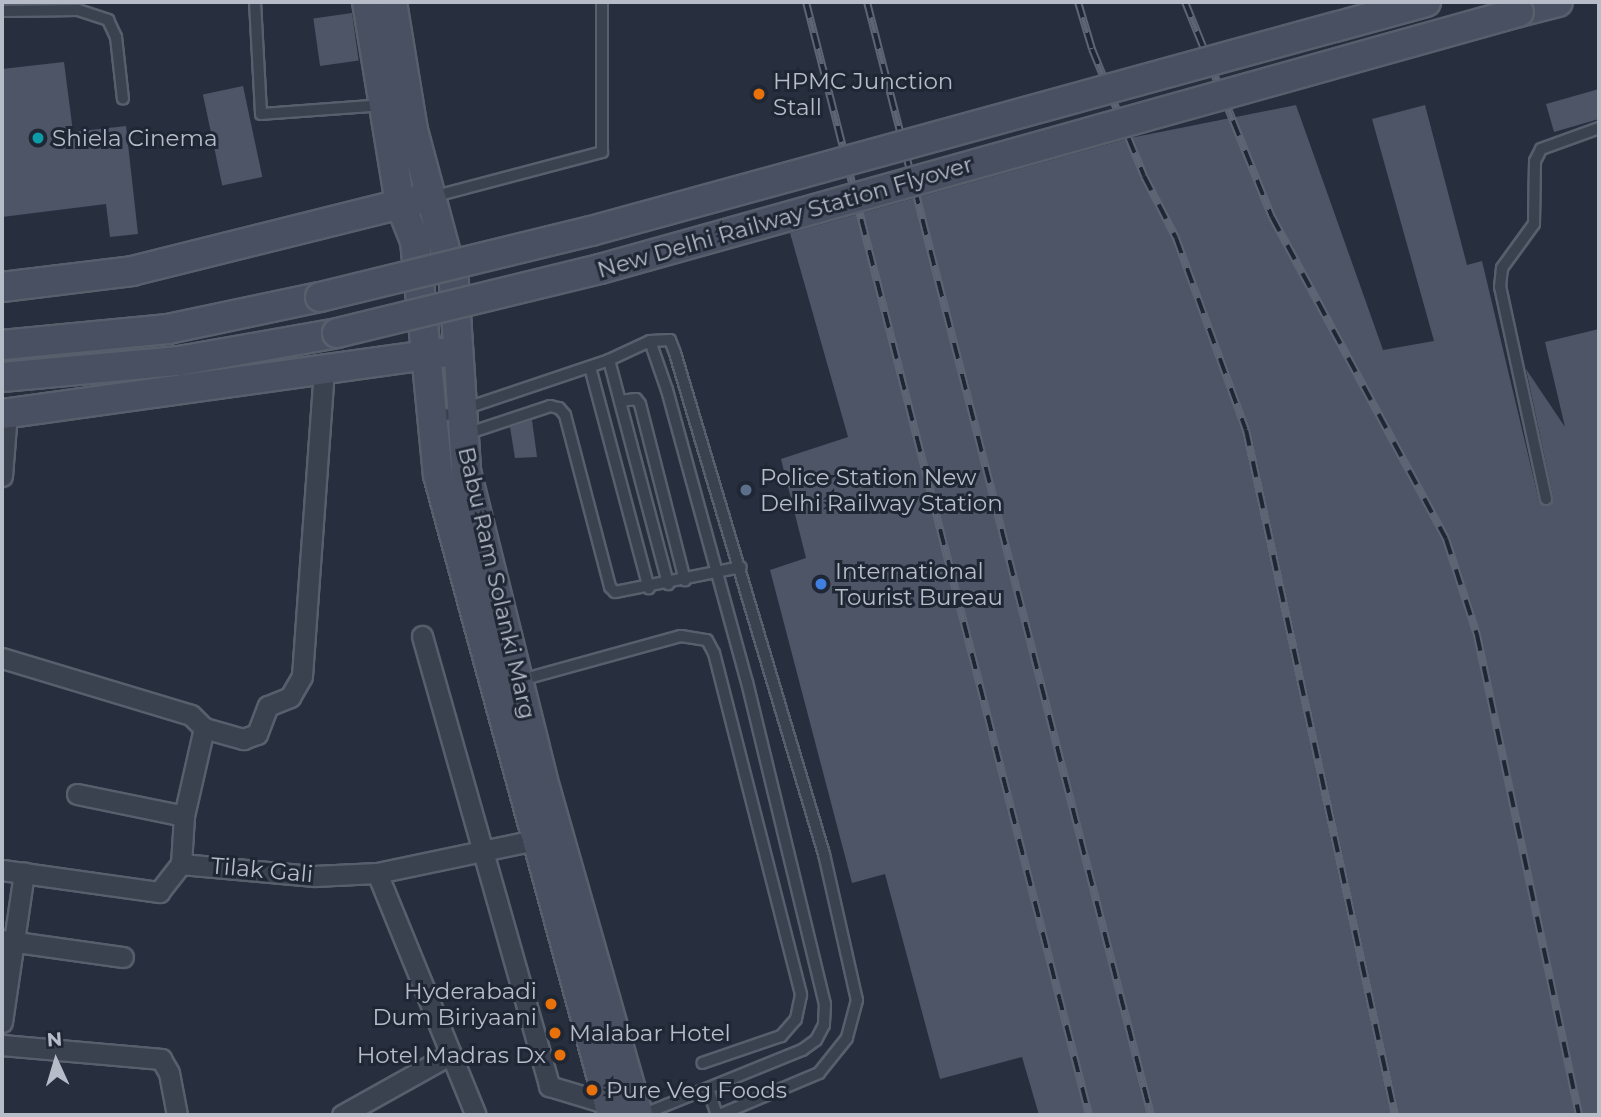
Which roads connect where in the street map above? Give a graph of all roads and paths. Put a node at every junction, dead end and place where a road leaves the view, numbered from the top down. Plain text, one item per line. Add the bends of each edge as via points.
1 (255, 2) edge
2 (367, 2) edge
3 (392, 2) edge
4 (601, 2) edge
5 (1426, 2) edge
6 (1558, 2) edge
7 (2, 10) edge
8 (123, 99) dead end
9 (383, 105) junction
10 (1599, 128) edge
11 (432, 197) junction
12 (400, 203) junction
13 (2, 287) edge
14 (650, 341) junction
15 (2, 345) edge
16 (457, 349) junction
17 (428, 356) junction
18 (609, 360) junction
19 (590, 367) junction
20 (324, 372) junction
21 (2, 377) edge
22 (620, 401) junction
23 (4, 414) edge
24 (433, 420) junction
25 (461, 424) junction
26 (2, 476) edge
27 (1546, 499) dead end
28 (741, 567) junction
29 (718, 573) junction
30 (685, 580) junction
31 (668, 584) junction
32 (649, 588) junction
33 (422, 636) dead end
34 (2, 658) edge
35 (521, 680) junction
36 (204, 728) junction
37 (77, 794) dead end
38 (184, 816) junction
39 (535, 840) junction
40 (486, 850) junction
41 (181, 864) junction
42 (2, 870) edge
43 (24, 873) junction
44 (377, 873) junction
45 (9, 941) edge
46 (122, 957) dead end
47 (2, 1022) edge
48 (2, 1045) edge
49 (451, 1054) junction
50 (702, 1063) dead end
51 (708, 1089) junction
52 (610, 1110) edge
53 (177, 1115) edge
54 (342, 1115) edge
55 (475, 1115) edge
56 (640, 1115) edge
57 (718, 1115) edge

1 - 9 lane via 261,114
2 - 9 main road, Babu Ram Solanki Marg
3 - 11 main road, Babu Ram Solanki Marg via 413,130
4 - 11 lane via 602,152
5 - 15 main road, New Delhi Railway Station Flyover, bridge via 591,231 320,298 168,329
6 - 21 main road, New Delhi Railway Station Flyover, bridge via 600,269 337,333 179,361
7 - 8 lane via 78,10 107,20 116,37
9 - 12 main road, Babu Ram Solanki Marg
10 - 27 lane via 1541,149 1535,161 1534,224 1502,268 1500,287
11 - 12 main road
11 - 16 main road, Babu Ram Solanki Marg via 454,283
12 - 13 main road via 132,271
12 - 17 main road, Babu Ram Solanki Marg via 415,241
14 - 18 lane
14 - 28 lane via 670,340
14 - 29 lane
16 - 17 main road
16 - 25 main road, Babu Ram Solanki Marg
17 - 20 main road
17 - 24 main road, Babu Ram Solanki Marg
18 - 19 lane
18 - 22 lane
19 - 25 lane
19 - 32 lane
20 - 23 main road
20 - 36 street via 302,677 290,697 268,706 251,738
22 - 30 lane via 640,404
22 - 31 lane
23 - 26 street
24 - 25 lane
24 - 39 main road, Babu Ram Solanki Marg via 438,475 498,687
25 - 32 lane via 559,408 565,415 610,587 624,594
25 - 35 main road, Babu Ram Solanki Marg via 466,471
28 - 29 lane
28 - 57 lane via 824,854 857,1000 847,1038 819,1073
29 - 30 lane
29 - 51 lane via 825,1004 824,1025 816,1040
30 - 31 lane
31 - 32 lane
33 - 40 street
34 - 36 street via 191,715
35 - 50 lane via 681,636 707,640 714,653 801,995 796,1019 781,1036
35 - 56 main road, Babu Ram Solanki Marg via 545,791
36 - 38 street
37 - 38 street
38 - 41 street
39 - 40 street, Tilak Gali
39 - 52 main road, Babu Ram Solanki Marg
40 - 44 street, Tilak Gali
40 - 52 street via 549,1086
41 - 43 street, Tilak Gali via 159,892
41 - 44 street, Tilak Gali via 314,876
42 - 43 street, Tilak Gali
43 - 45 street
44 - 49 street
45 - 46 street
45 - 47 street
48 - 53 street via 161,1059 169,1073
49 - 54 street
49 - 55 street
51 - 56 lane
51 - 57 lane

